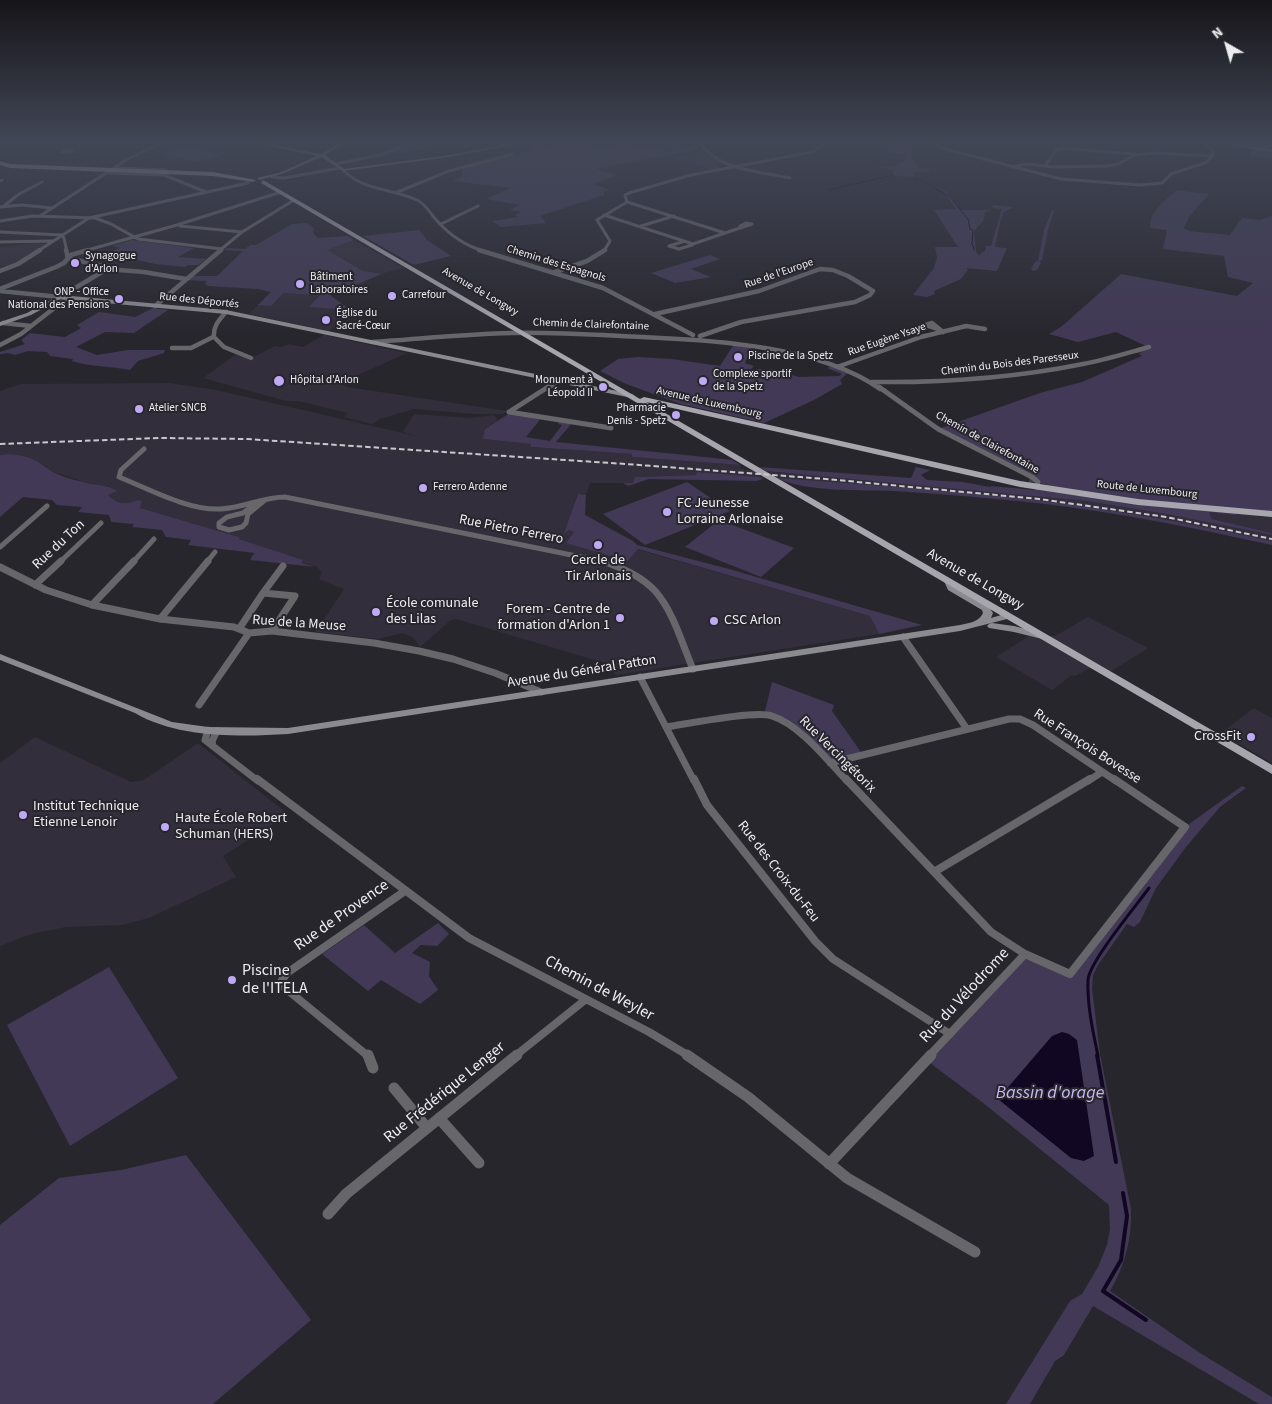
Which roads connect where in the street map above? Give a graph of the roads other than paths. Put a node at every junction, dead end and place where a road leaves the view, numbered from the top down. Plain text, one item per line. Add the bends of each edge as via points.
1 (47, 208) edge
2 (52, 208) joint
3 (136, 208) edge
4 (235, 208) edge
5 (282, 208) edge
6 (307, 208) edge
7 (427, 208) edge
8 (475, 208) edge
9 (617, 208) edge
10 (646, 208) edge
11 (604, 215) junction
12 (40, 216) junction
13 (675, 216) junction
14 (88, 218) junction
15 (0, 221) edge
16 (441, 224) junction
17 (177, 226) junction
18 (640, 226) junction
19 (740, 228) dead end
20 (0, 232) edge
21 (242, 232) junction
22 (725, 233) junction
23 (63, 235) junction
24 (135, 237) junction
25 (54, 241) junction
26 (0, 242) edge
27 (682, 242) junction
28 (693, 244) junction
29 (222, 249) junction
30 (68, 257) junction
31 (107, 270) junction
32 (0, 271) edge
33 (554, 272) junction
34 (186, 279) junction
35 (0, 291) edge
36 (62, 299) junction
37 (155, 306) junction
38 (226, 312) junction
39 (655, 314) junction
40 (2, 323) edge
41 (30, 326) junction
42 (938, 329) dead end
43 (985, 329) dead end
44 (522, 332) junction
45 (943, 332) junction
46 (213, 337) junction
47 (691, 337) junction
48 (700, 338) junction
49 (372, 342) junction
50 (0, 344) edge
51 (392, 344) junction
52 (1149, 347) dead end
53 (172, 348) dead end
54 (251, 358) dead end
55 (837, 366) junction
56 (598, 376) junction
57 (557, 382) junction
58 (871, 382) junction
59 (615, 390) junction
60 (632, 396) junction
61 (644, 404) junction
62 (679, 407) junction
63 (663, 415) junction
64 (611, 428) dead end
65 (144, 449) dead end
66 (1020, 484) joint
67 (1037, 487) junction
68 (270, 497) junction
69 (262, 499) junction
70 (47, 506) dead end
71 (1272, 514) edge
72 (101, 523) dead end
73 (154, 539) dead end
74 (0, 547) edge
75 (215, 552) dead end
76 (283, 566) dead end
77 (0, 567) edge
78 (948, 582) junction
79 (35, 585) junction
80 (263, 593) junction
81 (92, 605) junction
82 (1010, 618) junction
83 (160, 619) junction
84 (992, 626) junction
85 (960, 628) junction
86 (239, 629) junction
87 (272, 631) junction
88 (249, 634) junction
89 (1042, 636) junction
90 (903, 637) junction
91 (0, 657) edge
92 (693, 669) junction
93 (640, 677) junction
94 (512, 680) junction
95 (541, 692) junction
96 (516, 696) junction
97 (199, 705) dead end
98 (666, 727) junction
99 (967, 729) junction
100 (212, 730) junction
101 (830, 762) junction
102 (1272, 770) edge
103 (1102, 772) junction
104 (1184, 827) joint
105 (934, 872) junction
106 (406, 890) junction
107 (1025, 954) junction
108 (585, 1000) junction
109 (950, 1034) junction
110 (373, 1068) dead end
111 (394, 1088) dead end
112 (439, 1118) junction
113 (427, 1128) junction
114 (479, 1163) dead end
115 (829, 1164) junction
116 (328, 1214) dead end
117 (975, 1252) dead end

1 - 2 street
2 - 12 street
3 - 14 street
4 - 17 street
5 - 21 street
6 - 44 main road, Avenue de Longwy
7 - 16 street, Chemin des Espagnols
8 - 16 street
9 - 11 street
10 - 13 street
11 - 18 street
11 - 33 street via 596,222 610,241 607,249 597,257
12 - 14 street
12 - 15 street
13 - 18 street
13 - 22 street
14 - 23 street
14 - 24 street via 108,222
16 - 33 street, Chemin des Espagnols via 462,242 480,251
17 - 21 street
17 - 24 street
18 - 27 street
19 - 22 street
20 - 23 street
21 - 29 street
22 - 28 street
23 - 25 street
23 - 30 street
24 - 29 street
24 - 30 street
25 - 26 street
25 - 32 street via 18,264
27 - 28 street
27 - 28 street via 669,246 679,249
29 - 34 street
30 - 31 street
30 - 35 street via 56,267
31 - 34 street
31 - 36 street
33 - 39 street, Chemin des Espagnols via 603,288
34 - 37 street
35 - 36 street, Rue des Déportés
36 - 37 main road, Rue des Déportés
36 - 40 main road
36 - 41 street
37 - 38 main road, Rue des Déportés
38 - 46 street via 216,322
38 - 49 main road, Rue des Déportés
39 - 47 street, Chemin des Espagnols
39 - 48 street, Rue de l'Europe via 760,291 829,268 873,291 855,302 741,322
40 - 41 street
41 - 50 street via 13,340
42 - 45 street, Rue Eugène Ysaye
43 - 45 street, Rue Eugène Ysaye via 966,326
44 - 47 street, Chemin de Clairefontaine
44 - 51 street, Chemin de Clairefontaine
44 - 56 main road, Avenue de Longwy
45 - 55 street, Rue Eugène Ysaye
46 - 53 street via 196,346
46 - 54 street via 223,348
47 - 48 street, Chemin de Clairefontaine
48 - 55 street, Chemin de Clairefontaine via 787,353
49 - 51 main road, Rue des Déportés
49 - 51 street
51 - 57 main road
52 - 58 street, Chemin du Bois des Paresseux via 1091,363 1047,370 928,383
55 - 58 street, Chemin de Clairefontaine
56 - 59 main road, Avenue de Longwy
56 - 62 main road
57 - 59 main road via 606,392
57 - 64 street via 509,412
58 - 67 street, Chemin de Clairefontaine via 938,429 1032,477 1038,482
59 - 60 main road, Avenue de Longwy
59 - 61 main road
60 - 61 main road, Avenue de Longwy
60 - 62 main road, Avenue de Luxembourg
61 - 63 main road, Avenue de Longwy
62 - 63 main road via 665,410
62 - 66 main road, Avenue de Luxembourg
63 - 78 main road, Avenue de Longwy
65 - 69 street, Rue Pietro Ferrero via 119,474 123,480 201,509 223,509
66 - 67 main road, Route de Luxembourg
67 - 71 main road, Route de Luxembourg via 1138,502
68 - 69 street, Rue Pietro Ferrero
68 - 69 street, Rue Pietro Ferrero via 248,514 242,527 229,530 219,526 223,519 243,513
68 - 92 street, Rue Pietro Ferrero via 285,497 601,560 641,579 657,592
70 - 74 street
72 - 79 street, Rue du Ton
73 - 81 street
75 - 83 street
76 - 80 street
77 - 79 street, Rue de la Meuse
78 - 82 main road, Avenue de Longwy
78 - 85 main road via 951,588 988,613 979,622
79 - 81 street, Rue de la Meuse
80 - 86 street
80 - 87 street via 295,596
81 - 83 street, Rue de la Meuse
82 - 84 main road via 1005,624
82 - 85 main road
82 - 89 main road, Avenue de Longwy
83 - 86 street, Rue de la Meuse
84 - 85 main road
84 - 89 main road
85 - 90 main road, Avenue du Général Patton
86 - 88 street, Rue de la Meuse
87 - 88 street, Rue de la Meuse
87 - 94 street, Rue de la Meuse via 419,651
88 - 97 street
89 - 102 main road, Avenue de Longwy
90 - 92 main road, Avenue du Général Patton
90 - 99 street
91 - 100 main road, Avenue du Général Patton via 138,711 150,719 194,730
92 - 93 main road, Avenue du Général Patton
93 - 95 main road, Avenue du Général Patton
93 - 98 street, Rue des Croix-du-Feu
94 - 95 street, Rue de la Meuse
94 - 96 street via 517,686
95 - 96 main road, Avenue du Général Patton
96 - 100 main road, Avenue du Général Patton via 288,731
98 - 101 street, Rue Vercingétorix via 770,715 795,729
98 - 109 street, Rue des Croix-du-Feu via 707,806 814,941 833,959
99 - 101 street, Rue François Bovesse
99 - 103 street, Rue François Bovesse via 1020,719
100 - 106 street, Chemin de Weyler via 205,740
101 - 105 street, Rue Vercingétorix
103 - 104 street, Rue François Bovesse
103 - 105 street
104 - 107 street, Rue du Vélodrome via 1070,974
105 - 107 street, Rue Vercingétorix via 991,932
106 - 108 street, Chemin de Weyler via 469,938
106 - 110 street, Rue de Provence via 287,973 282,980 285,988 368,1054
107 - 109 street, Rue du Vélodrome
108 - 112 street, Rue Frédérique Lenger
108 - 115 street, Chemin de Weyler via 649,1032 703,1066 748,1097
109 - 115 street, Rue du Vélodrome
111 - 113 street
112 - 113 street, Rue Frédérique Lenger
112 - 114 street
113 - 116 street, Rue Frédérique Lenger via 346,1194
115 - 117 street, Chemin de Weyler via 863,1188

